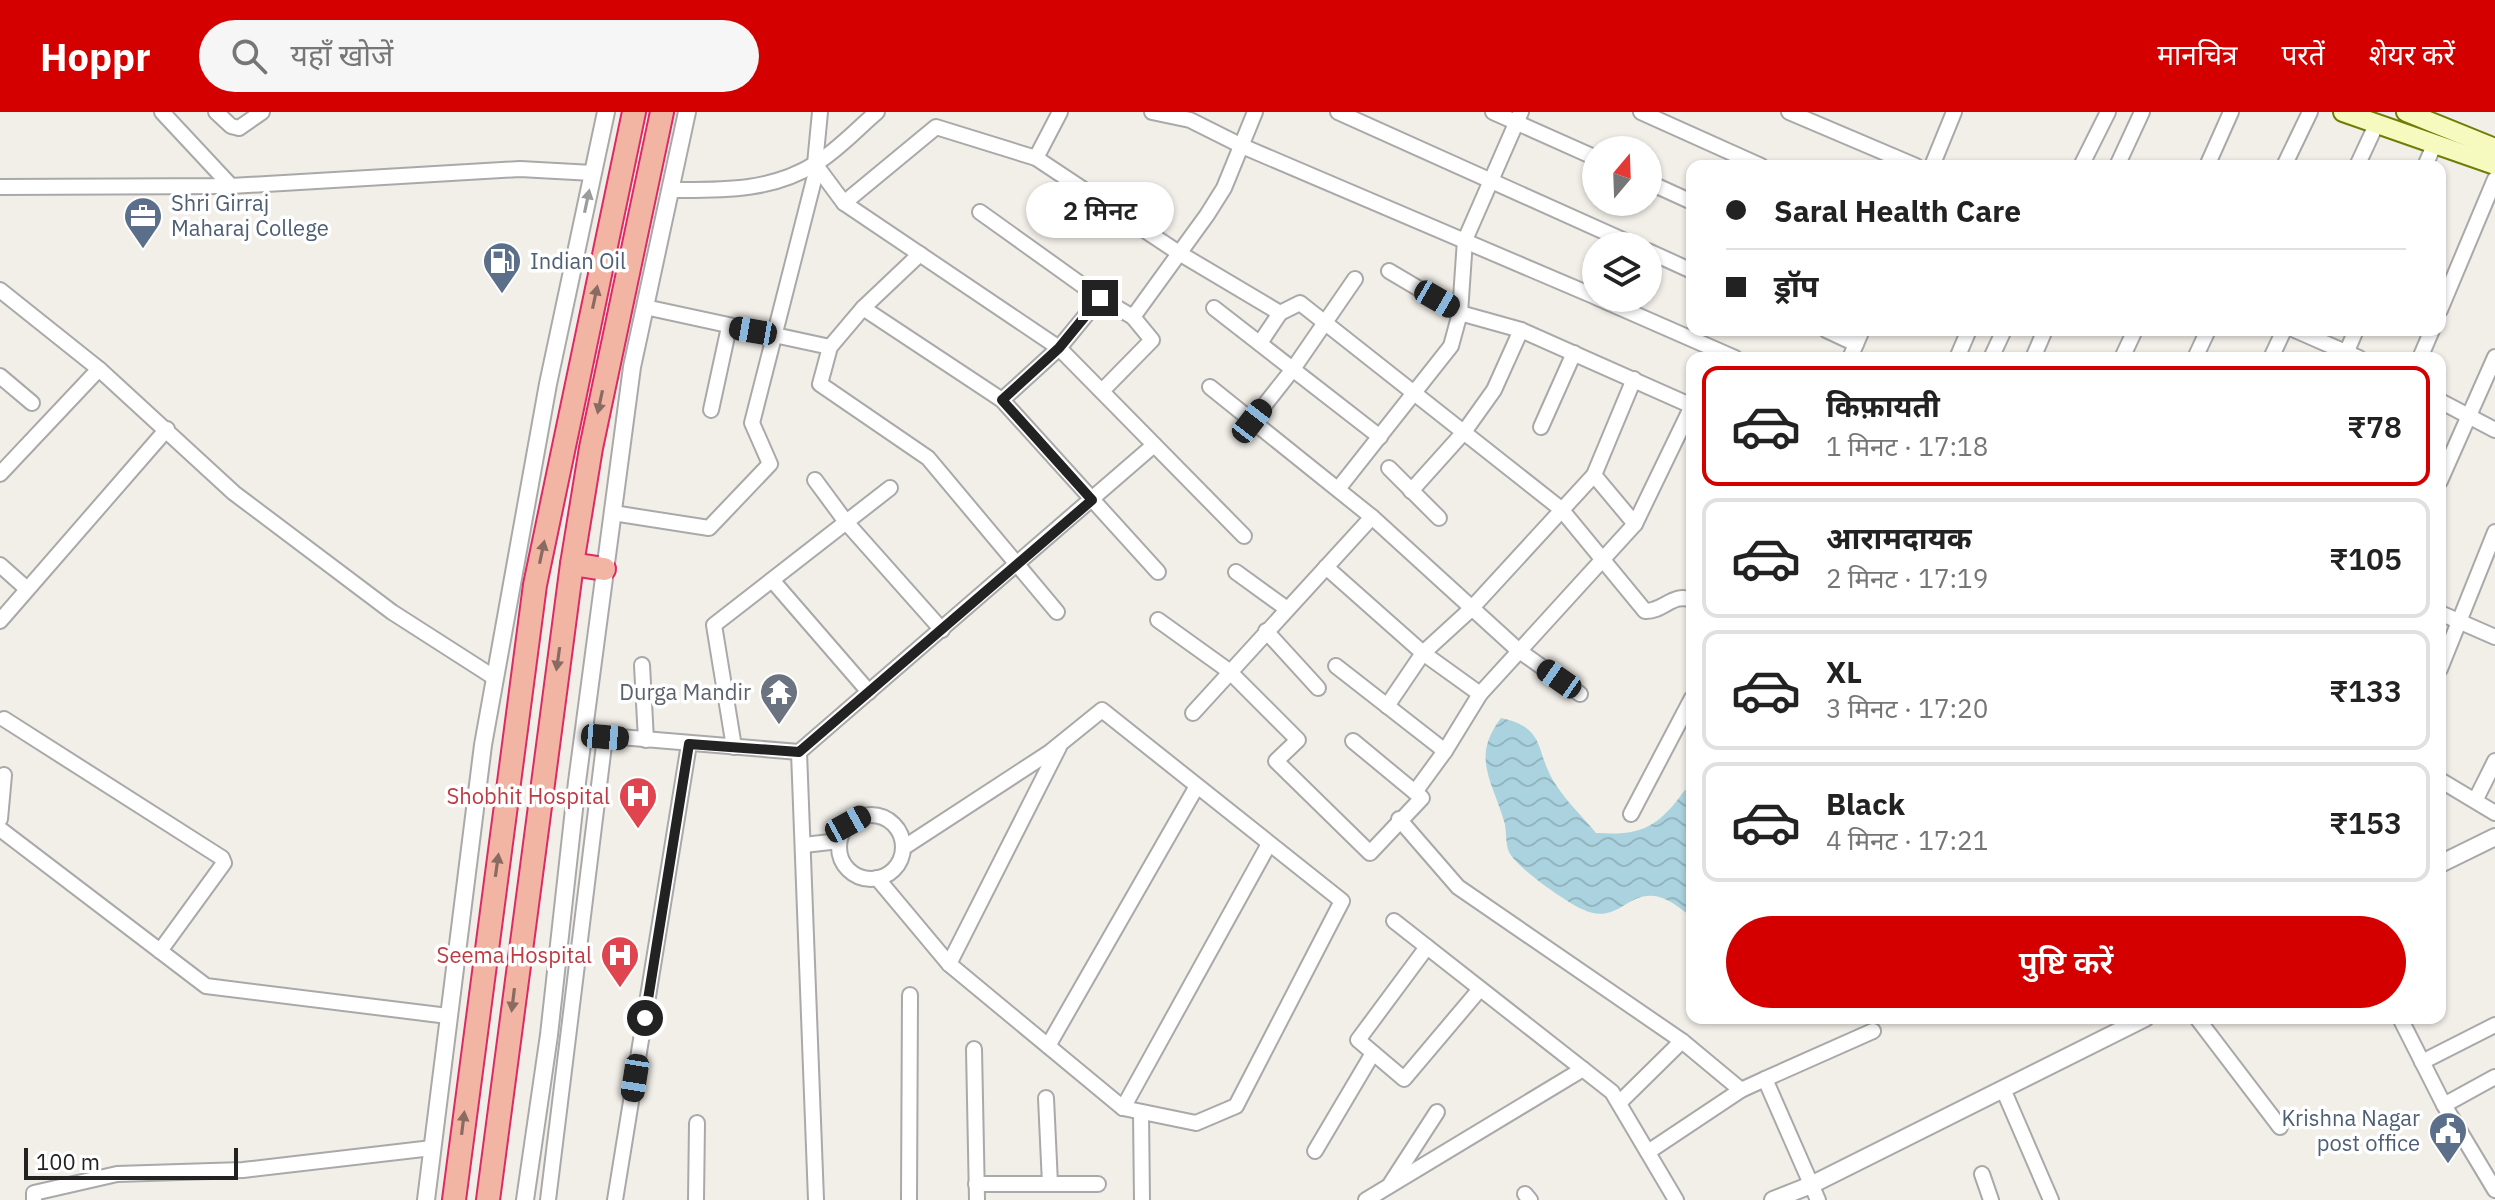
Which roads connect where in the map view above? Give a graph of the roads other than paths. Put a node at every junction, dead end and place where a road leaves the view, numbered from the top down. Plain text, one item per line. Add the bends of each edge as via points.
1 (162, 112) edge
2 (216, 112) edge
3 (262, 112) edge
4 (606, 112) edge
5 (634, 112) edge
6 (662, 112) edge
7 (687, 112) edge
8 (820, 112) edge
9 (877, 112) edge
10 (1060, 112) edge
11 (1152, 112) edge
12 (1255, 112) edge
13 (1338, 112) edge
14 (1493, 112) edge
15 (1641, 112) edge
16 (1789, 112) edge
17 (1954, 112) edge
18 (2108, 112) edge
19 (2142, 112) edge
20 (2231, 112) edge
21 (2310, 112) edge
22 (2343, 112) edge
23 (2406, 112) edge
24 (1519, 117) edge
25 (2377, 123) junction
26 (2435, 143) junction
27 (1242, 146) junction
28 (2495, 148) edge
29 (1582, 151) edge
30 (1036, 158) junction
31 (1748, 160) edge
32 (1902, 160) edge
33 (1934, 160) edge
34 (2084, 160) edge
35 (2120, 160) edge
36 (2210, 160) edge
37 (2287, 160) edge
38 (2360, 160) edge
39 (2428, 160) edge
40 (2495, 165) edge
41 (816, 166) junction
42 (593, 173) junction
43 (2495, 179) edge
44 (1491, 181) junction
45 (231, 186) junction
46 (0, 187) edge
47 (1662, 188) edge
48 (670, 190) junction
49 (1686, 199) edge
50 (844, 203) junction
51 (980, 212) dead end
52 (1605, 232) edge
53 (1465, 240) junction
54 (1179, 253) junction
55 (920, 254) junction
56 (1662, 257) edge
57 (1686, 268) edge
58 (1389, 271) dead end
59 (1355, 279) dead end
60 (0, 290) edge
61 (1582, 291) edge
62 (2446, 296) edge
63 (1100, 298) junction
64 (645, 307) junction
65 (863, 308) junction
66 (1214, 308) dead end
67 (1629, 312) edge
68 (1280, 313) junction
69 (1460, 313) junction
70 (1133, 317) junction
71 (1326, 324) junction
72 (729, 327) junction
73 (1521, 330) junction
74 (777, 335) junction
75 (2308, 336) edge
76 (1260, 343) junction
77 (830, 347) junction
78 (1059, 348) junction
79 (1721, 352) edge
80 (2342, 352) edge
81 (1574, 353) junction
82 (2495, 357) edge
83 (99, 369) junction
84 (1293, 369) junction
85 (0, 376) edge
86 (1634, 379) junction
87 (1210, 387) dead end
88 (1102, 391) junction
89 (1414, 393) junction
90 (1002, 400) junction
91 (32, 403) dead end
92 (1686, 403) edge
93 (2446, 404) edge
94 (711, 410) dead end
95 (2467, 416) junction
96 (1686, 418) edge
97 (1252, 421) junction
98 (1541, 427) dead end
99 (167, 429) junction
100 (2495, 430) edge
101 (1464, 432) junction
102 (1380, 437) junction
103 (1154, 445) junction
104 (2446, 467) edge
105 (1389, 468) dead end
106 (0, 474) edge
107 (1594, 475) junction
108 (815, 480) dead end
109 (890, 488) dead end
110 (1338, 489) junction
111 (1411, 491) junction
112 (1092, 500) junction
113 (1561, 509) junction
114 (613, 513) junction
115 (1372, 517) junction
116 (1439, 518) dead end
117 (846, 522) junction
118 (1635, 524) junction
119 (2495, 532) edge
120 (1244, 536) dead end
121 (1606, 560) junction
122 (572, 564) junction
123 (0, 565) edge
124 (1017, 565) junction
125 (1326, 567) junction
126 (604, 569) junction
127 (1158, 572) dead end
128 (1236, 572) dead end
129 (772, 580) junction
130 (524, 582) junction
131 (27, 589) junction
132 (1686, 599) edge
133 (1287, 609) junction
134 (1470, 610) junction
135 (1057, 612) dead end
136 (2446, 615) edge
137 (1158, 620) dead end
138 (0, 621) edge
139 (2460, 621) junction
140 (942, 630) junction
141 (1266, 631) junction
142 (2495, 637) edge
143 (1518, 650) junction
144 (1423, 653) junction
145 (2446, 655) edge
146 (642, 665) dead end
147 (1336, 666) dead end
148 (1229, 671) junction
149 (495, 678) junction
150 (1318, 688) dead end
151 (869, 692) junction
152 (1480, 694) junction
153 (1580, 694) dead end
154 (1387, 706) junction
155 (1686, 709) edge
156 (1193, 713) dead end
157 (4, 719) dead end
158 (584, 734) junction
159 (605, 737) junction
160 (646, 740) junction
161 (1353, 741) dead end
162 (1061, 743) junction
163 (689, 744) junction
164 (734, 747) junction
165 (1445, 751) junction
166 (799, 752) junction
167 (2495, 761) edge
168 (4, 775) dead end
169 (2446, 783) edge
170 (1197, 786) junction
171 (1415, 792) junction
172 (2476, 799) junction
173 (2495, 813) edge
174 (1631, 814) dead end
175 (0, 819) edge
176 (1399, 819) junction
177 (0, 829) edge
178 (2495, 837) edge
179 (839, 841) junction
180 (1269, 844) junction
181 (804, 845) junction
182 (903, 848) junction
183 (2446, 861) edge
184 (877, 878) junction
185 (1394, 921) dead end
186 (1427, 947) junction
187 (160, 951) junction
188 (949, 964) junction
189 (1480, 989) junction
190 (910, 995) dead end
191 (448, 1016) junction
192 (2133, 1024) edge
193 (2202, 1024) edge
194 (2403, 1024) edge
195 (2495, 1025) edge
196 (1873, 1031) dead end
197 (1682, 1041) junction
198 (1048, 1046) junction
199 (974, 1049) dead end
200 (1373, 1053) junction
201 (2422, 1062) junction
202 (1583, 1069) junction
203 (2495, 1077) edge
204 (1765, 1079) junction
205 (2003, 1089) junction
206 (1741, 1090) junction
207 (1046, 1098) dead end
208 (1619, 1103) junction
209 (2444, 1105) junction
210 (1123, 1108) junction
211 (1141, 1112) junction
212 (1437, 1112) dead end
213 (697, 1123) dead end
214 (2280, 1127) dead end
215 (432, 1148) junction
216 (1315, 1151) dead end
217 (1648, 1152) junction
218 (1982, 1174) dead end
219 (976, 1184) junction
220 (1050, 1184) junction
221 (1098, 1184) dead end
222 (1388, 1187) junction
223 (2495, 1190) edge
224 (1814, 1192) edge
225 (34, 1200) edge
226 (426, 1200) edge
227 (454, 1200) edge
228 (488, 1200) edge
229 (525, 1200) edge
230 (548, 1200) edge
231 (615, 1200) edge
232 (696, 1200) edge
233 (816, 1200) edge
234 (909, 1200) edge
235 (977, 1200) edge
236 (1142, 1200) edge
237 (1366, 1200) edge
238 (1676, 1200) edge
239 (1773, 1200) edge
240 (1991, 1200) edge
241 (2051, 1200) edge

1 - 45 street
2 - 3 street via 239,128
4 - 42 street
130 -> 5 highway
6 -> 122 highway via 591,448
7 - 48 street
8 - 41 street
9 - 41 street
10 - 30 street
11 - 27 street via 1190,120
12 - 27 street
13 - 44 street
14 - 24 street
15 - 31 street
16 - 32 street
17 - 33 street
18 - 34 street
19 - 35 street
20 - 36 street
21 - 37 street
22 - 25 main road
23 - 28 main road
24 - 29 street
24 - 44 street
25 - 26 main road
25 - 38 street
26 - 39 street
26 - 40 main road
27 - 53 street
27 - 54 street via 1216,201
30 - 50 street via 936,127
30 - 54 street
41 - 48 street via 755,187
41 - 50 street
41 - 74 street
42 - 45 street via 520,169
130 -> 42 street via 548,384
43 - 62 street
44 - 52 street
44 - 53 street
45 - 46 street
47 - 49 street
48 - 64 street
50 - 55 street
51 - 63 street
53 - 61 street
53 - 69 street
54 - 68 street
54 - 70 street
55 - 65 street
55 - 78 street
56 - 57 street
58 - 69 street
59 - 71 street
60 - 83 street
63 - 70 street
63 - 78 street
64 - 72 street
64 - 114 street
65 - 77 street
65 - 90 street
66 - 76 street
67 - 79 street
68 - 71 street via 1300,303
68 - 76 street
69 - 73 street
69 - 89 street via 1451,346
70 - 88 street via 1152,340
71 - 84 street
71 - 89 street
72 - 74 street
72 - 94 street
73 - 81 street
73 - 101 street via 1494,390
74 - 77 street
74 - 114 street via 752,423 770,464 709,528
75 - 80 street
76 - 84 street
77 - 124 street via 820,384 928,458
78 - 88 street
78 - 90 street
81 - 86 street
81 - 98 street
82 - 95 street
83 - 99 street
83 - 106 street
84 - 97 street
84 - 102 street
85 - 91 street
86 - 92 street
86 - 107 street
87 - 97 street
88 - 103 street
89 - 101 street
89 - 102 street
90 - 112 street
93 - 95 street
95 - 100 street
95 - 104 street
96 - 118 street
97 - 110 street
99 - 131 street
99 - 149 street via 234,493 392,612
101 - 111 street
101 - 113 street
102 - 110 street
103 - 112 street
103 - 120 street
105 - 111 street
107 - 113 street
107 - 118 street
108 - 117 street
109 - 117 street
110 - 115 street
111 - 116 street
112 - 124 street
112 - 127 street
113 - 121 street
113 - 134 street
114 - 126 street
115 - 125 street
115 - 134 street
117 - 129 street
117 - 140 street
118 - 121 street
119 - 139 street
121 - 132 street via 1648,612
121 - 143 street
122 - 126 highway
122 -> 228 highway
123 - 131 street
124 - 135 street
124 - 140 street
125 - 133 street
125 - 144 street
126 - 158 street
128 - 133 street
129 - 151 street
129 - 164 street via 714,625
130 - 149 street
227 -> 130 highway
131 - 138 street
133 - 141 street
134 - 143 street
134 - 144 street
136 - 139 street
137 - 148 street
139 - 142 street
139 - 145 street
140 - 151 street
141 - 148 street
141 - 150 street
143 - 152 street
143 - 153 street
144 - 152 street
144 - 154 street
146 - 160 street
147 - 154 street
148 - 156 street
148 - 176 street via 1298,740 1276,761 1370,853
149 - 191 street
151 - 166 street
152 - 165 street
154 - 165 street
155 - 174 street
157 - 187 street via 222,858 224,863
158 - 159 street
158 - 229 street
159 - 160 street
159 - 230 street
160 - 163 street
161 - 171 street
162 - 170 street via 1102,710
162 - 182 street
162 - 188 street
163 - 164 street
163 - 231 street
164 - 166 street
165 - 171 street
166 - 181 street
167 - 172 street
168 - 175 street
169 - 172 street
170 - 180 street
170 - 198 street
171 - 176 street via 1422,798
172 - 173 street
176 - 197 street via 1458,887
177 - 187 street
178 - 183 street
179 - 181 street
179 - 182 street via 848,824 863,816 881,816 894,824
179 - 184 street via 846,867 859,877
180 - 210 street
180 - 211 street via 1342,901 1236,1106 1196,1123
181 - 233 street
182 - 184 street via 892,871
184 - 188 street
185 - 186 street
186 - 189 street
186 - 200 street via 1358,1040
187 - 191 street via 206,986
188 - 198 street
189 - 200 street via 1404,1079
189 - 202 street
190 - 234 street
191 - 215 street
192 - 205 street
193 - 214 street
194 - 201 street
195 - 201 street
196 - 204 street
197 - 206 street
197 - 208 street
198 - 210 street
199 - 219 street
200 - 216 street
201 - 209 street
202 - 208 street
202 - 222 street
203 - 209 street
204 - 206 street
204 - 224 street
205 - 224 street
205 - 241 street
206 - 217 street
207 - 220 street
208 - 217 street
209 - 223 street
210 - 211 street
211 - 236 street
212 - 222 street
213 - 232 street
215 - 225 street via 243,1170 117,1174 34,1193
215 - 226 street
217 - 238 street
218 - 240 street
219 - 220 street
219 - 235 street
220 - 221 street
222 - 237 street
224 - 239 street

